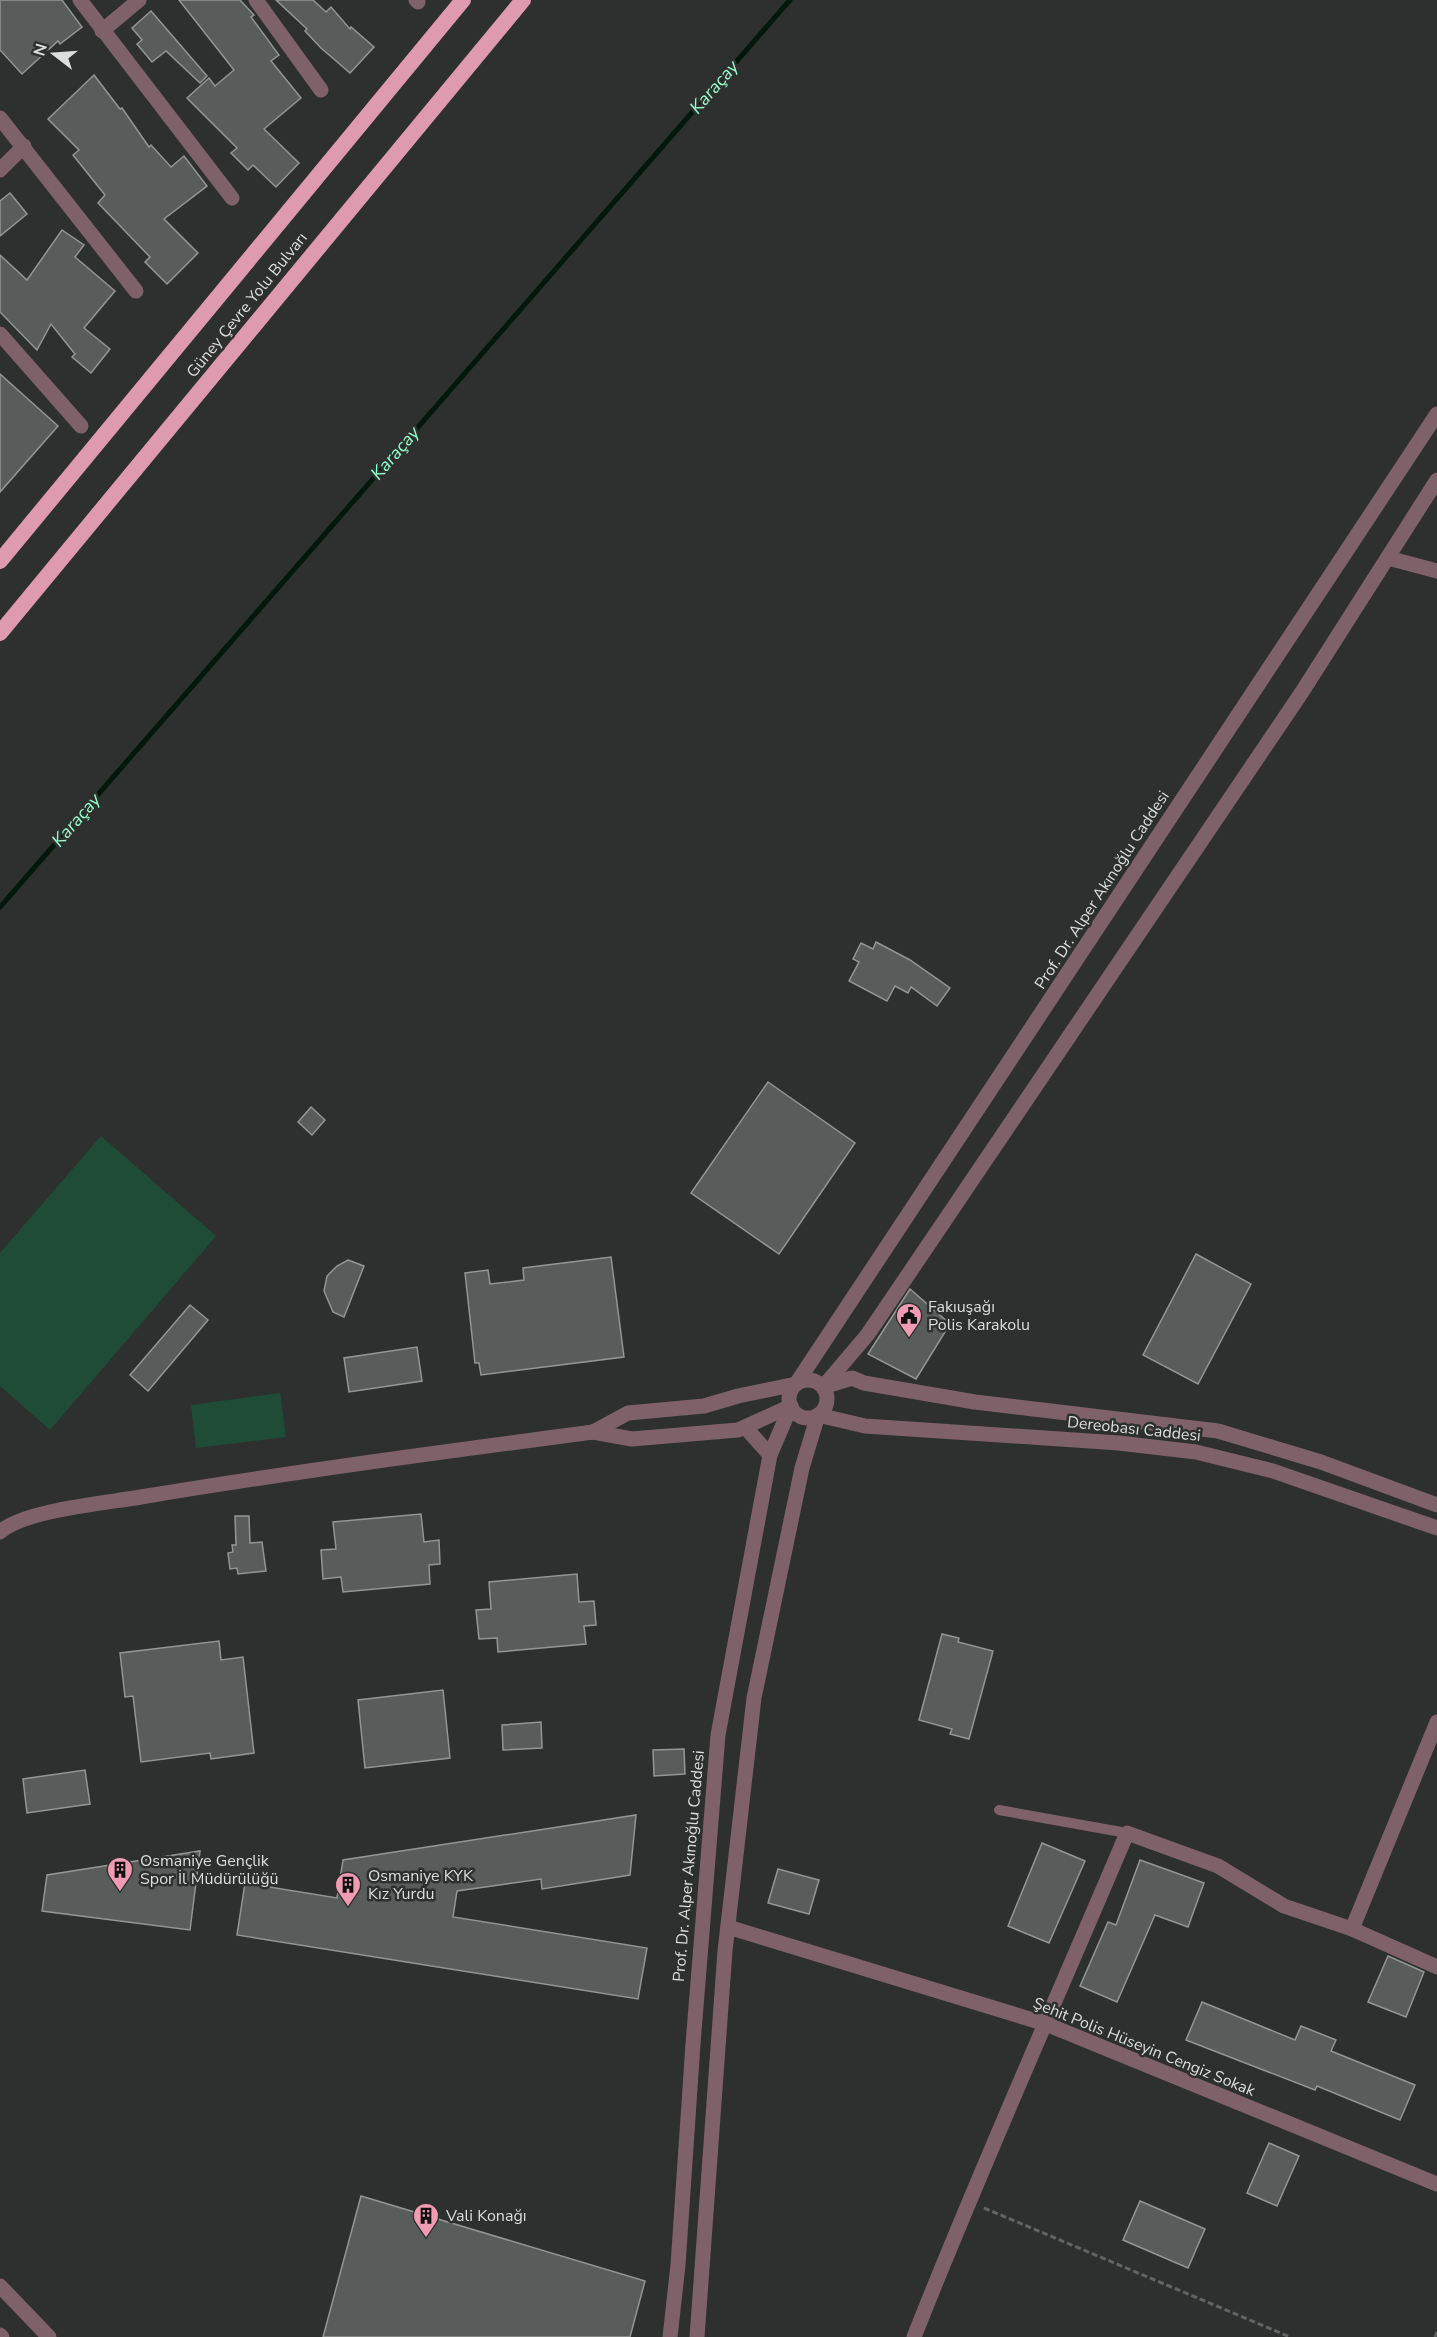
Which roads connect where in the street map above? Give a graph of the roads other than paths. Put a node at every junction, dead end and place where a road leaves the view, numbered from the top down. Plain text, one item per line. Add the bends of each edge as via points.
1 (80, 0) edge
2 (139, 0) edge
3 (256, 0) edge
4 (463, 0) edge
5 (523, 0) edge
6 (102, 31) junction
7 (321, 90) dead end
8 (0, 118) edge
9 (24, 146) junction
10 (0, 170) edge
11 (232, 198) dead end
12 (136, 291) dead end
13 (0, 334) edge
14 (1437, 414) edge
15 (81, 426) dead end
16 (1437, 480) edge
17 (1388, 558) junction
18 (0, 561) edge
19 (1437, 571) edge
20 (0, 633) edge
21 (852, 1352) junction
22 (852, 1378) junction
23 (796, 1384) junction
24 (823, 1387) junction
25 (791, 1407) junction
26 (818, 1415) junction
27 (835, 1419) junction
28 (746, 1427) junction
29 (593, 1432) junction
30 (810, 1440) junction
31 (770, 1455) junction
32 (1437, 1505) edge
33 (1437, 1528) edge
34 (0, 1532) edge
35 (1437, 1722) edge
36 (999, 1809) dead end
37 (1127, 1833) junction
38 (728, 1927) junction
39 (1352, 1929) junction
40 (1437, 1967) edge
41 (1046, 2024) junction
42 (1437, 2184) edge
43 (0, 2286) edge
44 (49, 2337) edge
45 (670, 2337) edge
46 (697, 2337) edge
47 (914, 2337) edge

1 - 6 street
2 - 6 street
3 - 7 street
4 - 18 highway, Güney Çevre Yolu Bulvarı
5 - 20 highway, Güney Çevre Yolu Bulvarı
6 - 11 street
8 - 9 street
9 - 10 street
9 - 12 street
13 - 15 street
14 - 23 street, Prof. Dr. Alper Akınoğlu Caddesi
16 - 17 street
17 - 19 street
17 - 21 street via 1295,702 868,1334
21 - 22 street
21 - 24 street
22 - 24 street
22 - 32 street, Dereobası Caddesi via 975,1402 1218,1431 1321,1462
23 - 24 street via 807,1380
23 - 25 street via 790,1394
23 - 29 street via 704,1406 628,1413
24 - 26 street via 826,1399
25 - 26 street via 799,1415
25 - 28 street
25 - 31 street, Prof. Dr. Alper Akınoğlu Caddesi
26 - 27 street, Dereobası Caddesi
26 - 30 street
27 - 30 street
27 - 33 street, Dereobası Caddesi via 865,1426 1196,1452 1273,1471
28 - 29 street via 632,1439
28 - 31 street
29 - 34 street via 266,1476 64,1510 29,1518
30 - 38 street via 754,1698
31 - 45 street, Prof. Dr. Alper Akınoğlu Caddesi via 718,1735
35 - 39 street
36 - 37 lane
37 - 39 street via 1218,1866 1284,1906
37 - 41 street
38 - 41 street, Şehit Polis Hüseyin Cengiz Sokak
38 - 46 street
39 - 40 street
41 - 42 street, Şehit Polis Hüseyin Cengiz Sokak
41 - 47 street via 968,2201
43 - 44 street

